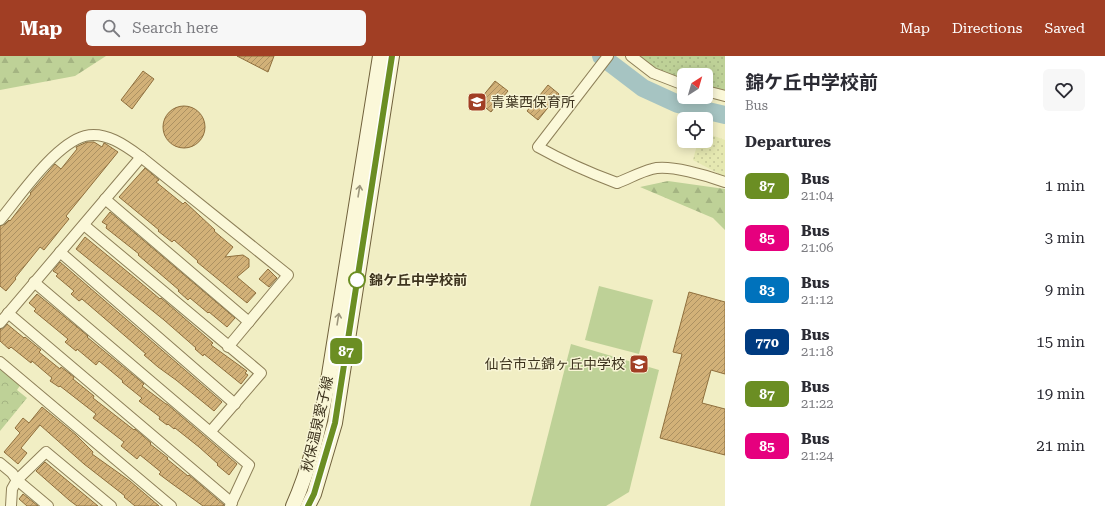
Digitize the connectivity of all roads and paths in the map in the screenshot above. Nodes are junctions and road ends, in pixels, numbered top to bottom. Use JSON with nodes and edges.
{"nodes":[{"id":1,"x":380,"y":56,"type":"edge"},
{"id":2,"x":392,"y":56,"type":"edge"},
{"id":3,"x":608,"y":56,"type":"edge"},
{"id":4,"x":631,"y":56,"type":"edge"},
{"id":5,"x":677,"y":82,"type":"edge"},
{"id":6,"x":713,"y":93,"type":"edge"},
{"id":7,"x":725,"y":96,"type":"edge"},
{"id":8,"x":141,"y":157,"type":"junction"},
{"id":9,"x":725,"y":182,"type":"edge"},
{"id":10,"x":105,"y":199,"type":"junction"},
{"id":11,"x":0,"y":220,"type":"edge"},
{"id":12,"x":84,"y":225,"type":"junction"},
{"id":13,"x":60,"y":252,"type":"junction"},
{"id":14,"x":34,"y":282,"type":"junction"},
{"id":15,"x":8,"y":313,"type":"junction"},
{"id":16,"x":249,"y":322,"type":"junction"},
{"id":17,"x":0,"y":323,"type":"edge"},
{"id":18,"x":228,"y":347,"type":"junction"},
{"id":19,"x":0,"y":362,"type":"edge"},
{"id":20,"x":235,"y":404,"type":"junction"},
{"id":21,"x":212,"y":431,"type":"junction"},
{"id":22,"x":0,"y":463,"type":"edge"},
{"id":23,"x":17,"y":480,"type":"junction"},
{"id":24,"x":231,"y":505,"type":"edge"},
{"id":25,"x":11,"y":506,"type":"edge"},
{"id":26,"x":48,"y":506,"type":"edge"},
{"id":27,"x":111,"y":506,"type":"edge"},
{"id":28,"x":171,"y":506,"type":"edge"},
{"id":29,"x":293,"y":506,"type":"edge"},
{"id":30,"x":308,"y":506,"type":"edge"}],
"edges":[{"from":29,"to":1,"type":"main road","name":"秋保温泉愛子線","one_way":true},
{"from":2,"to":30,"type":"main road","name":"秋保温泉愛子線"},
{"from":3,"to":9,"type":"street"},
{"from":4,"to":5,"type":"street"},
{"from":6,"to":7,"type":"street"},
{"from":8,"to":10,"type":"street"},
{"from":8,"to":11,"type":"street"},
{"from":8,"to":16,"type":"street"},
{"from":10,"to":12,"type":"street"},
{"from":10,"to":16,"type":"street"},
{"from":12,"to":13,"type":"street"},
{"from":12,"to":18,"type":"street"},
{"from":13,"to":14,"type":"street"},
{"from":13,"to":20,"type":"street"},
{"from":14,"to":15,"type":"street"},
{"from":14,"to":21,"type":"street"},
{"from":15,"to":17,"type":"street"},
{"from":15,"to":24,"type":"street"},
{"from":16,"to":18,"type":"street"},
{"from":18,"to":20,"type":"street"},
{"from":19,"to":28,"type":"street"},
{"from":20,"to":21,"type":"street"},
{"from":21,"to":24,"type":"street"},
{"from":22,"to":23,"type":"street"},
{"from":23,"to":25,"type":"street"},
{"from":23,"to":26,"type":"street"},
{"from":23,"to":27,"type":"street"}]}
